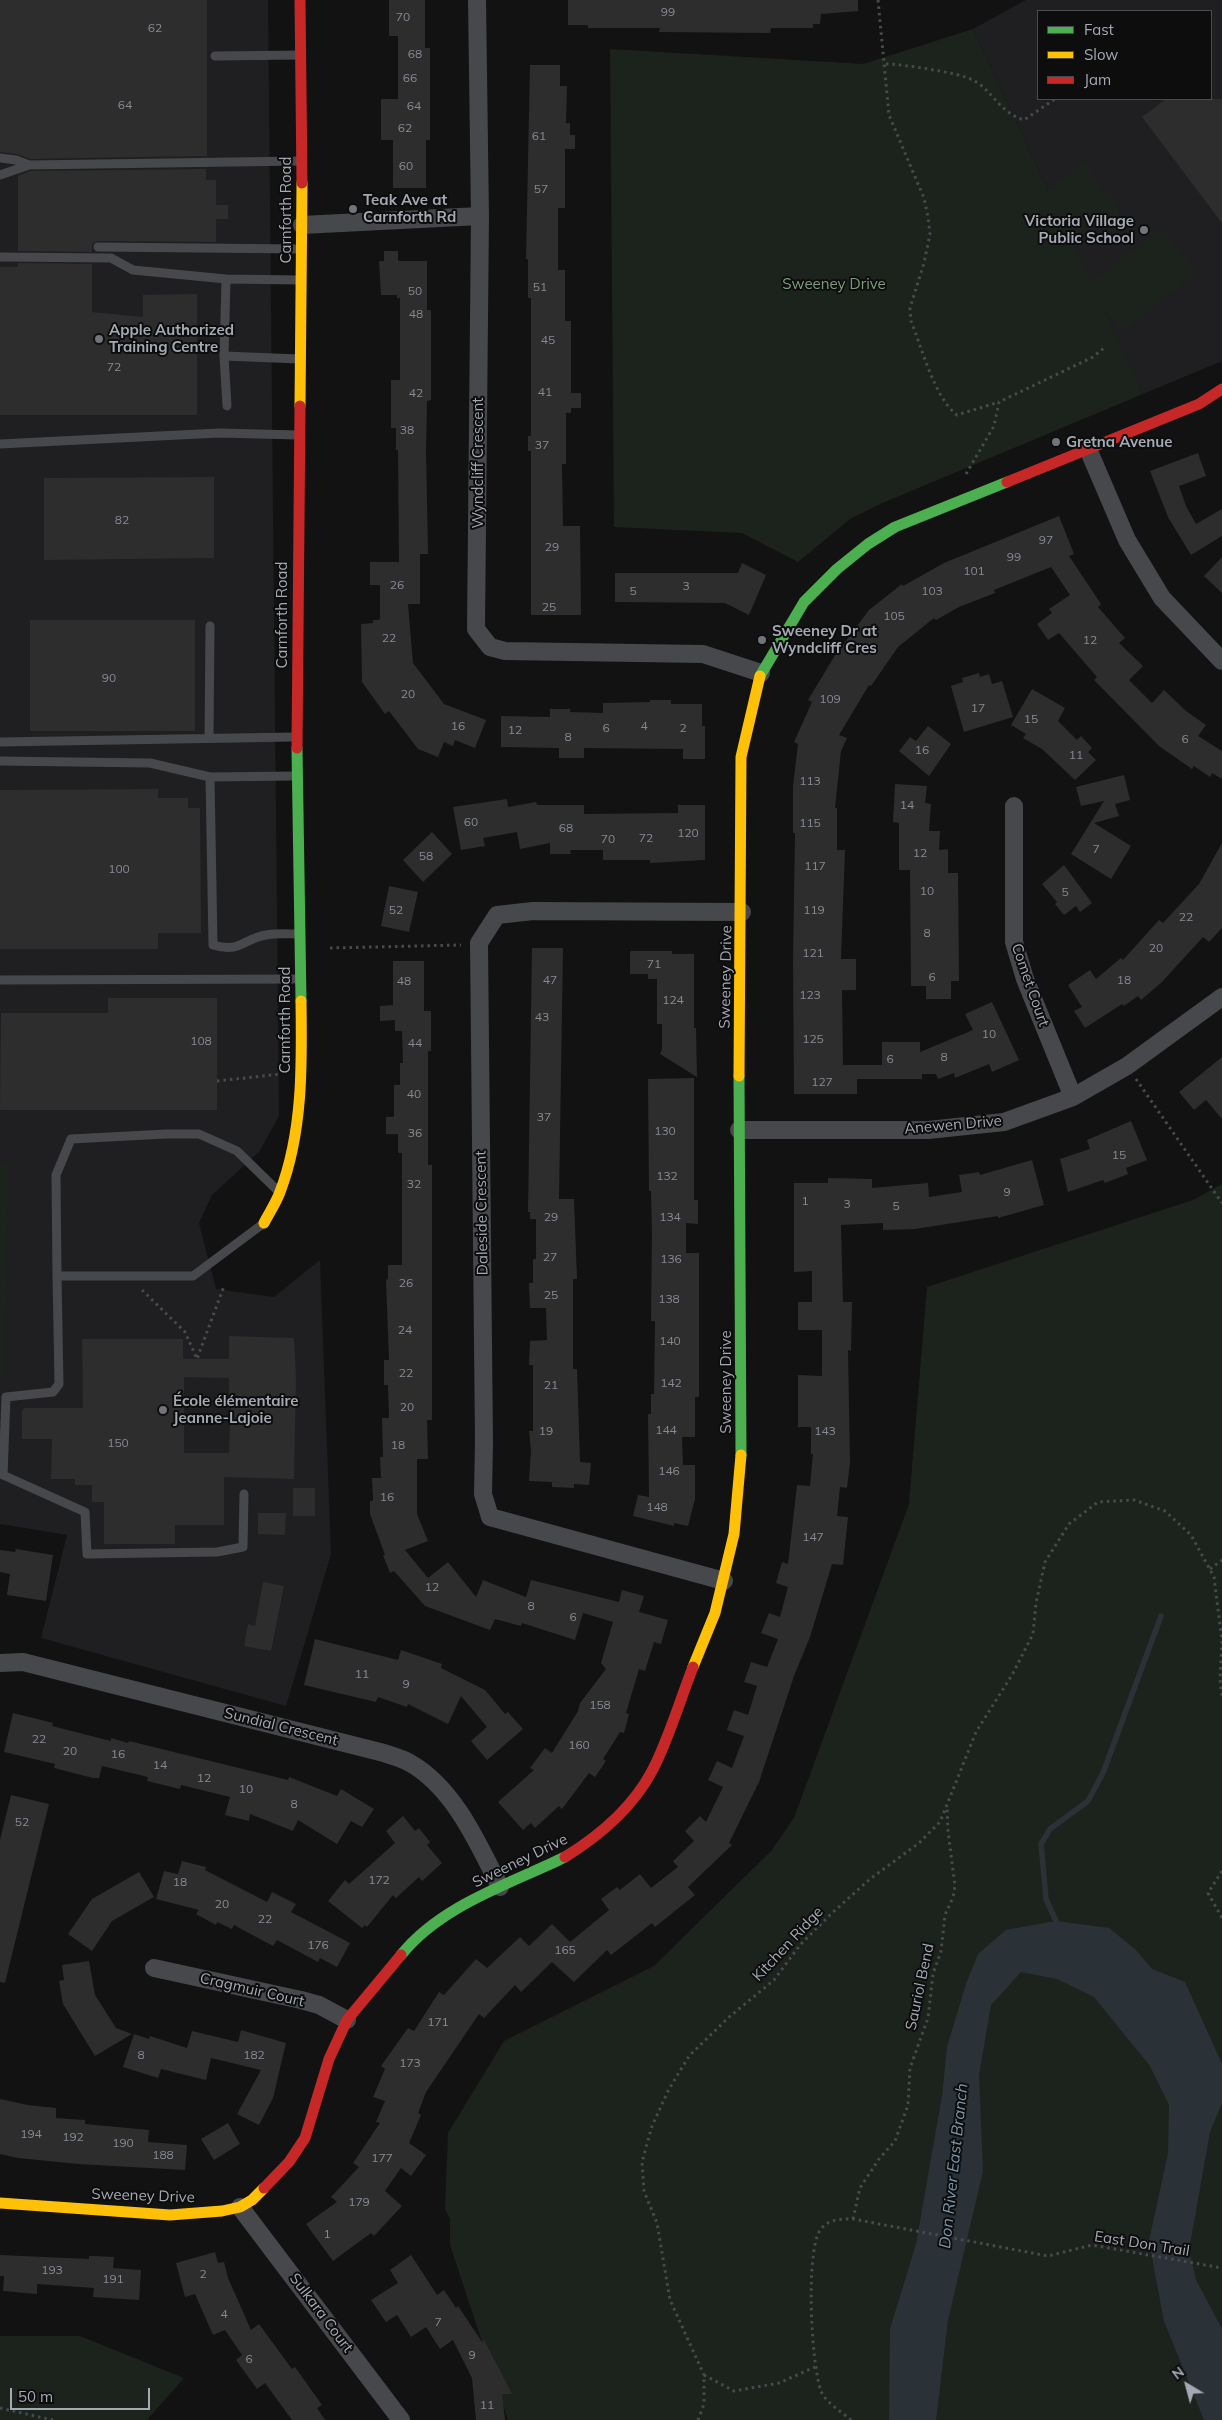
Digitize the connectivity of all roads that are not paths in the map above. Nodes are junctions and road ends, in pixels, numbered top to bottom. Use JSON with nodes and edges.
{"nodes":[{"id":1,"x":300,"y":0,"type":"edge"},
{"id":2,"x":477,"y":0,"type":"edge"},
{"id":3,"x":300,"y":55,"type":"junction"},
{"id":4,"x":215,"y":56,"type":"dead end"},
{"id":5,"x":0,"y":158,"type":"edge"},
{"id":6,"x":301,"y":162,"type":"junction"},
{"id":7,"x":29,"y":165,"type":"junction"},
{"id":8,"x":0,"y":175,"type":"edge"},
{"id":9,"x":480,"y":216,"type":"junction"},
{"id":10,"x":302,"y":225,"type":"junction"},
{"id":11,"x":98,"y":247,"type":"dead end"},
{"id":12,"x":301,"y":249,"type":"junction"},
{"id":13,"x":0,"y":257,"type":"edge"},
{"id":14,"x":226,"y":279,"type":"junction"},
{"id":15,"x":301,"y":280,"type":"junction"},
{"id":16,"x":224,"y":356,"type":"junction"},
{"id":17,"x":300,"y":359,"type":"junction"},
{"id":18,"x":1222,"y":390,"type":"edge"},
{"id":19,"x":227,"y":406,"type":"dead end"},
{"id":20,"x":298,"y":435,"type":"junction"},
{"id":21,"x":0,"y":444,"type":"edge"},
{"id":22,"x":1088,"y":449,"type":"junction"},
{"id":23,"x":210,"y":626,"type":"dead end"},
{"id":24,"x":1222,"y":661,"type":"edge"},
{"id":25,"x":761,"y":673,"type":"junction"},
{"id":26,"x":297,"y":737,"type":"junction"},
{"id":27,"x":209,"y":738,"type":"junction"},
{"id":28,"x":0,"y":742,"type":"edge"},
{"id":29,"x":0,"y":761,"type":"edge"},
{"id":30,"x":297,"y":776,"type":"junction"},
{"id":31,"x":210,"y":777,"type":"junction"},
{"id":32,"x":1014,"y":806,"type":"dead end"},
{"id":33,"x":742,"y":912,"type":"junction"},
{"id":34,"x":300,"y":934,"type":"junction"},
{"id":35,"x":300,"y":979,"type":"junction"},
{"id":36,"x":0,"y":980,"type":"edge"},
{"id":37,"x":1222,"y":997,"type":"edge"},
{"id":38,"x":1073,"y":1097,"type":"junction"},
{"id":39,"x":739,"y":1130,"type":"junction"},
{"id":40,"x":280,"y":1193,"type":"junction"},
{"id":41,"x":264,"y":1223,"type":"joint"},
{"id":42,"x":56,"y":1276,"type":"junction"},
{"id":43,"x":244,"y":1494,"type":"dead end"},
{"id":44,"x":724,"y":1581,"type":"junction"},
{"id":45,"x":0,"y":1663,"type":"edge"},
{"id":46,"x":500,"y":1887,"type":"junction"},
{"id":47,"x":154,"y":1968,"type":"dead end"},
{"id":48,"x":348,"y":2020,"type":"junction"},
{"id":49,"x":0,"y":2203,"type":"edge"},
{"id":50,"x":240,"y":2207,"type":"junction"},
{"id":51,"x":401,"y":2420,"type":"edge"}],
"edges":[{"from":1,"to":3,"type":"street","name":"Carnforth Road"},
{"from":2,"to":9,"type":"street","name":"Wyndcliff Crescent"},
{"from":3,"to":4,"type":"lane"},
{"from":3,"to":6,"type":"street","name":"Carnforth Road"},
{"from":5,"to":7,"type":"lane"},
{"from":6,"to":7,"type":"lane"},
{"from":6,"to":10,"type":"street","name":"Carnforth Road"},
{"from":7,"to":8,"type":"lane"},
{"from":9,"to":10,"type":"street"},
{"from":9,"to":25,"type":"street","name":"Wyndcliff Crescent"},
{"from":10,"to":12,"type":"street","name":"Carnforth Road"},
{"from":11,"to":12,"type":"lane"},
{"from":12,"to":15,"type":"street","name":"Carnforth Road"},
{"from":13,"to":14,"type":"lane"},
{"from":14,"to":15,"type":"lane"},
{"from":14,"to":16,"type":"lane"},
{"from":15,"to":17,"type":"street","name":"Carnforth Road"},
{"from":16,"to":17,"type":"lane"},
{"from":16,"to":19,"type":"lane"},
{"from":17,"to":20,"type":"street","name":"Carnforth Road"},
{"from":18,"to":22,"type":"street","name":"Sweeney Drive"},
{"from":20,"to":21,"type":"lane"},
{"from":20,"to":26,"type":"street","name":"Carnforth Road"},
{"from":22,"to":24,"type":"street"},
{"from":22,"to":25,"type":"street","name":"Sweeney Drive"},
{"from":23,"to":27,"type":"lane"},
{"from":25,"to":33,"type":"street","name":"Sweeney Drive"},
{"from":26,"to":27,"type":"lane"},
{"from":26,"to":30,"type":"street","name":"Carnforth Road"},
{"from":27,"to":28,"type":"lane"},
{"from":29,"to":31,"type":"lane"},
{"from":30,"to":31,"type":"lane"},
{"from":30,"to":34,"type":"street","name":"Carnforth Road"},
{"from":31,"to":34,"type":"lane"},
{"from":32,"to":38,"type":"street","name":"Comet Court"},
{"from":33,"to":39,"type":"street","name":"Sweeney Drive"},
{"from":33,"to":44,"type":"street","name":"Daleside Crescent"},
{"from":34,"to":35,"type":"street","name":"Carnforth Road"},
{"from":35,"to":36,"type":"lane"},
{"from":35,"to":40,"type":"street","name":"Carnforth Road"},
{"from":37,"to":38,"type":"street","name":"Anewen Drive"},
{"from":38,"to":39,"type":"street","name":"Anewen Drive"},
{"from":39,"to":44,"type":"street","name":"Sweeney Drive"},
{"from":40,"to":41,"type":"street","name":"Carnforth Road"},
{"from":40,"to":42,"type":"lane"},
{"from":41,"to":42,"type":"lane"},
{"from":42,"to":43,"type":"lane"},
{"from":44,"to":46,"type":"street","name":"Sweeney Drive"},
{"from":45,"to":46,"type":"street","name":"Sundial Crescent"},
{"from":46,"to":48,"type":"street","name":"Sweeney Drive"},
{"from":47,"to":48,"type":"street","name":"Cragmuir Court"},
{"from":48,"to":50,"type":"street","name":"Sweeney Drive"},
{"from":49,"to":50,"type":"street","name":"Sweeney Drive"},
{"from":50,"to":51,"type":"street","name":"Sulkara Court"}]}
